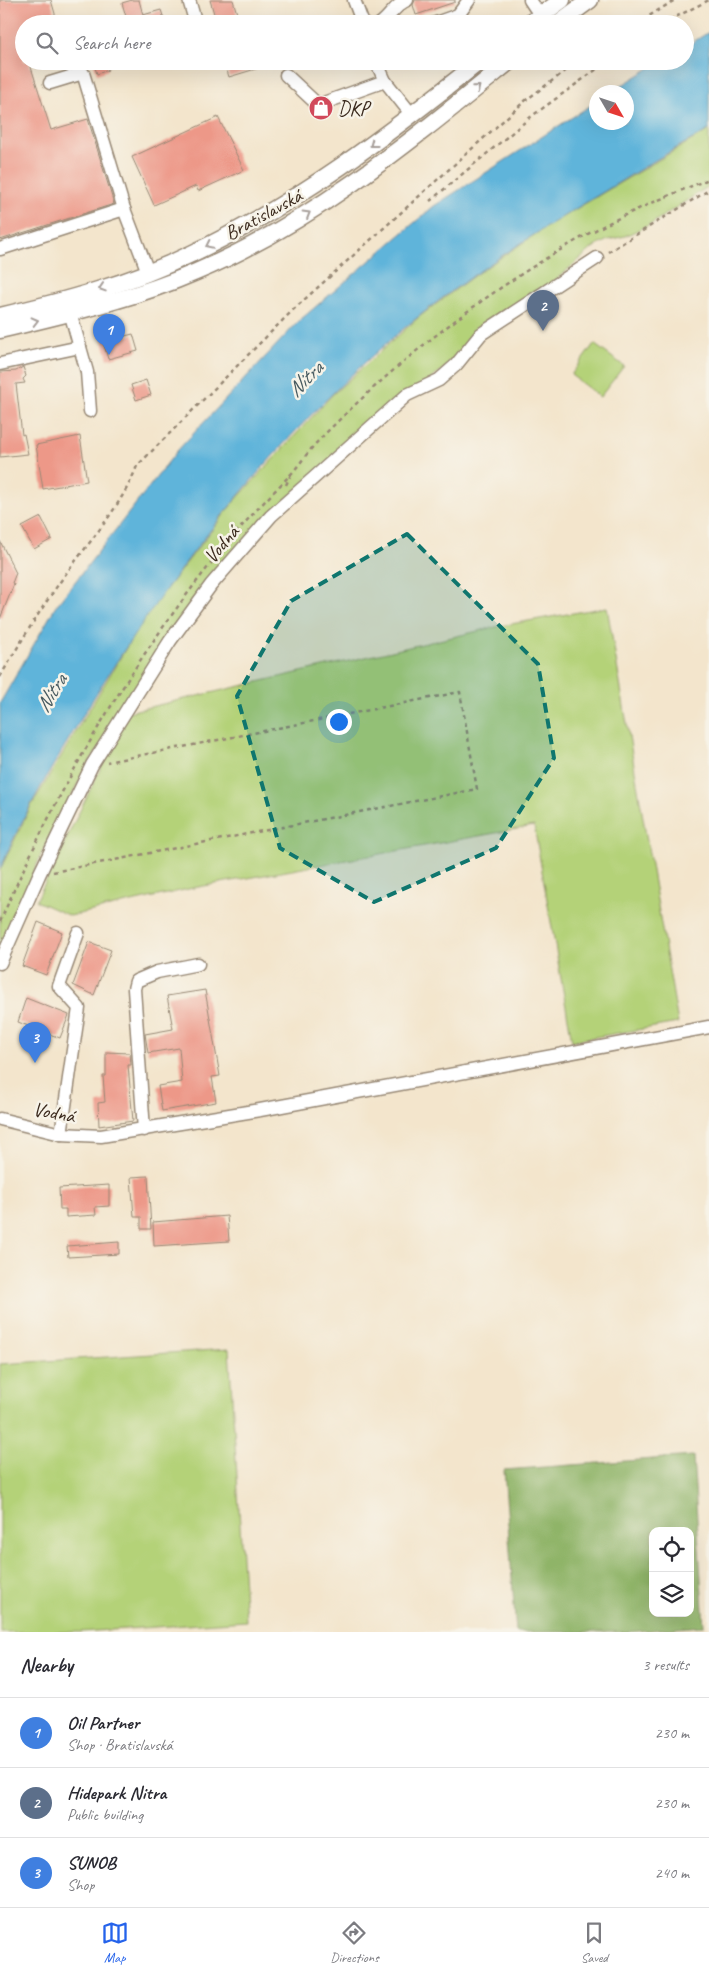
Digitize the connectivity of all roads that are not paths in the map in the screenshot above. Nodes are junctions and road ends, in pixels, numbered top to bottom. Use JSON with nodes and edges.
{"nodes":[{"id":1,"x":189,"y":0,"type":"edge"},
{"id":2,"x":354,"y":0,"type":"edge"},
{"id":3,"x":407,"y":0,"type":"edge"},
{"id":4,"x":469,"y":0,"type":"edge"},
{"id":5,"x":530,"y":0,"type":"edge"},
{"id":6,"x":562,"y":0,"type":"edge"},
{"id":7,"x":590,"y":0,"type":"edge"},
{"id":8,"x":193,"y":15,"type":"edge"},
{"id":9,"x":360,"y":15,"type":"edge"},
{"id":10,"x":389,"y":15,"type":"edge"},
{"id":11,"x":458,"y":15,"type":"edge"},
{"id":12,"x":536,"y":15,"type":"edge"},
{"id":13,"x":546,"y":15,"type":"edge"},
{"id":14,"x":569,"y":15,"type":"edge"},
{"id":15,"x":380,"y":70,"type":"edge"},
{"id":16,"x":469,"y":70,"type":"edge"},
{"id":17,"x":499,"y":70,"type":"edge"},
{"id":18,"x":286,"y":75,"type":"dead end"},
{"id":19,"x":385,"y":80,"type":"junction"},
{"id":20,"x":50,"y":83,"type":"dead end"},
{"id":21,"x":412,"y":115,"type":"junction"},
{"id":22,"x":443,"y":115,"type":"junction"},
{"id":23,"x":406,"y":145,"type":"junction"},
{"id":24,"x":124,"y":209,"type":"junction"},
{"id":25,"x":268,"y":214,"type":"junction"},
{"id":26,"x":277,"y":232,"type":"junction"},
{"id":27,"x":0,"y":249,"type":"edge"},
{"id":28,"x":597,"y":258,"type":"road end"},
{"id":29,"x":148,"y":272,"type":"junction"},
{"id":30,"x":70,"y":312,"type":"junction"},
{"id":31,"x":0,"y":316,"type":"edge"},
{"id":32,"x":0,"y":330,"type":"edge"},
{"id":33,"x":80,"y":347,"type":"junction"},
{"id":34,"x":0,"y":364,"type":"edge"},
{"id":35,"x":90,"y":411,"type":"dead end"},
{"id":36,"x":78,"y":933,"type":"dead end"},
{"id":37,"x":0,"y":963,"type":"edge"},
{"id":38,"x":198,"y":964,"type":"dead end"},
{"id":39,"x":709,"y":1027,"type":"edge"},
{"id":40,"x":0,"y":1119,"type":"edge"},
{"id":41,"x":144,"y":1130,"type":"junction"},
{"id":42,"x":61,"y":1134,"type":"junction"}],
"edges":[{"from":1,"to":8,"type":"street"},
{"from":2,"to":9,"type":"street"},
{"from":3,"to":10,"type":"street"},
{"from":4,"to":11,"type":"street"},
{"from":5,"to":12,"type":"street"},
{"from":6,"to":13,"type":"main road"},
{"from":7,"to":14,"type":"main road"},
{"from":15,"to":19,"type":"street"},
{"from":16,"to":21,"type":"main road","name":"Bratislavská"},
{"from":22,"to":17,"type":"main road","name":"Bratislavská","one_way":true},
{"from":18,"to":19,"type":"street"},
{"from":19,"to":21,"type":"street"},
{"from":20,"to":24,"type":"street"},
{"from":21,"to":22,"type":"main road"},
{"from":21,"to":23,"type":"main road"},
{"from":21,"to":25,"type":"main road","name":"Bratislavská","one_way":true},
{"from":22,"to":23,"type":"main road","name":"Bratislavská"},
{"from":26,"to":23,"type":"main road","name":"Bratislavská","one_way":true},
{"from":24,"to":27,"type":"street"},
{"from":24,"to":29,"type":"street"},
{"from":25,"to":26,"type":"main road"},
{"from":25,"to":29,"type":"main road","name":"Bratislavská","one_way":true},
{"from":26,"to":30,"type":"main road","name":"Bratislavská"},
{"from":28,"to":37,"type":"street","name":"Vodná"},
{"from":29,"to":31,"type":"main road","name":"Bratislavská","one_way":true},
{"from":32,"to":30,"type":"main road","name":"Bratislavská","one_way":true},
{"from":30,"to":33,"type":"street"},
{"from":33,"to":34,"type":"street"},
{"from":33,"to":35,"type":"street"},
{"from":36,"to":42,"type":"street"},
{"from":38,"to":41,"type":"street"},
{"from":39,"to":41,"type":"street","name":"Vodná"},
{"from":40,"to":42,"type":"street","name":"Vodná"},
{"from":41,"to":42,"type":"street","name":"Vodná"}]}
